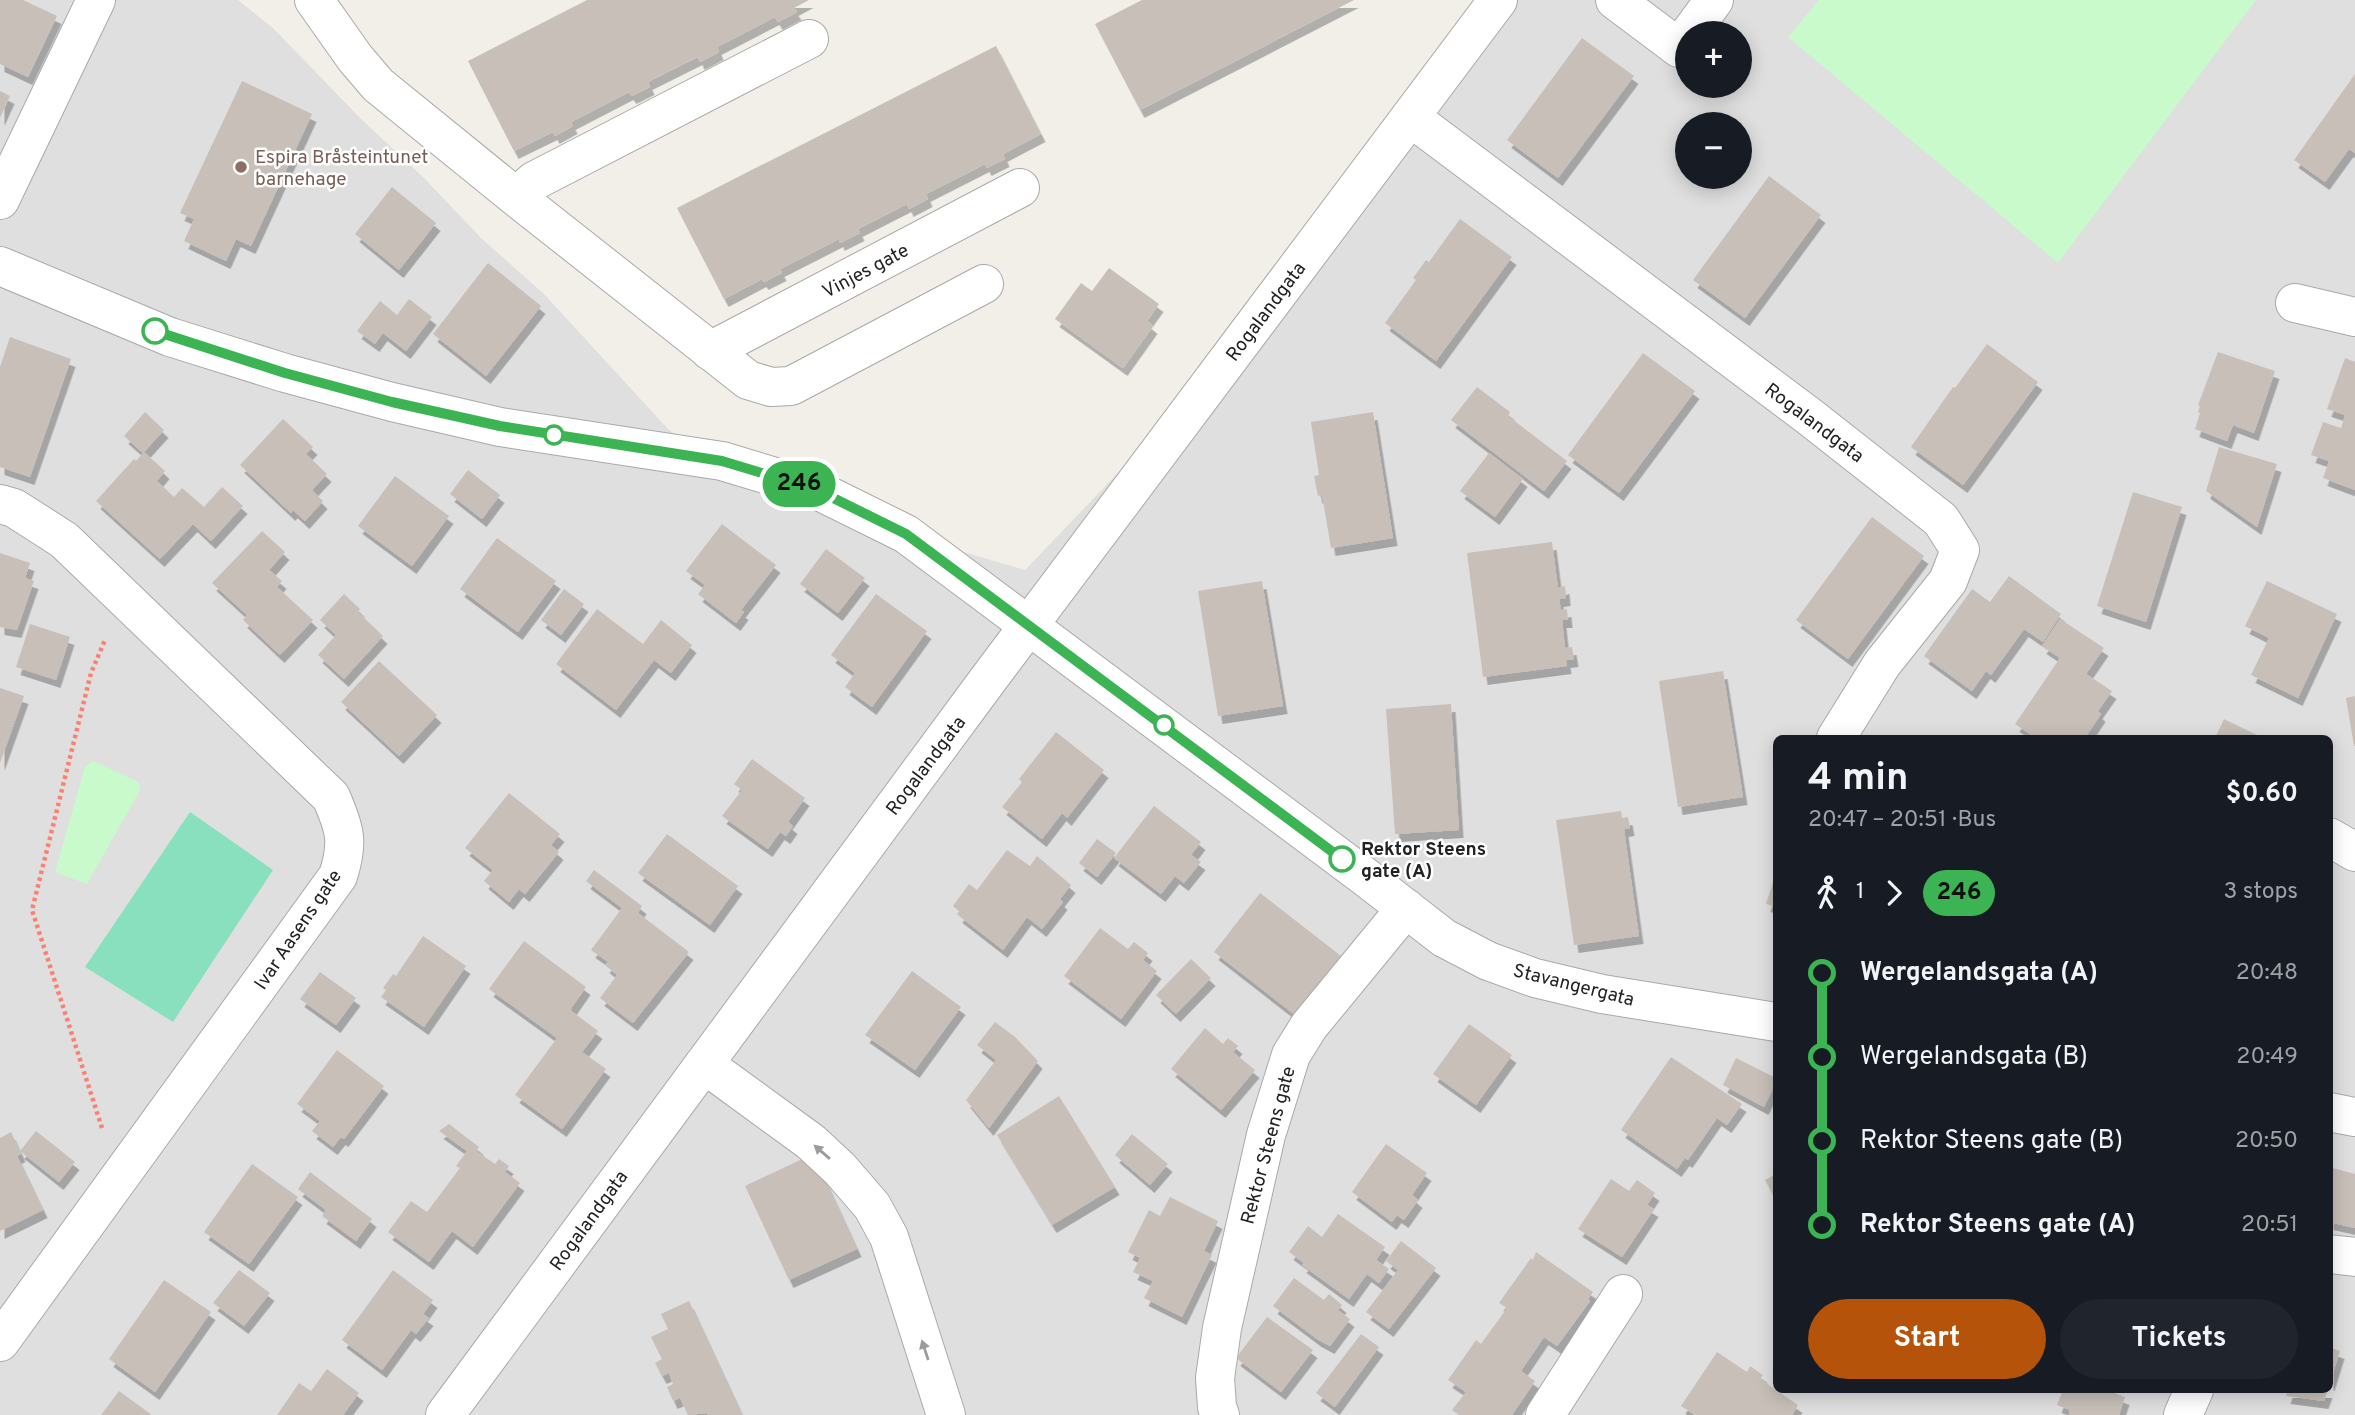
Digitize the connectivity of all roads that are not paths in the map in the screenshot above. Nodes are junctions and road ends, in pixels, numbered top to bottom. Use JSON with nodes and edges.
{"nodes":[{"id":1,"x":96,"y":0,"type":"edge"},
{"id":2,"x":314,"y":0,"type":"edge"},
{"id":3,"x":1498,"y":0,"type":"edge"},
{"id":4,"x":1615,"y":0,"type":"edge"},
{"id":5,"x":1714,"y":0,"type":"edge"},
{"id":6,"x":1699,"y":21,"type":"edge"},
{"id":7,"x":809,"y":39,"type":"dead end"},
{"id":8,"x":1675,"y":45,"type":"edge"},
{"id":9,"x":1410,"y":117,"type":"junction"},
{"id":10,"x":1020,"y":188,"type":"dead end"},
{"id":11,"x":516,"y":197,"type":"junction"},
{"id":12,"x":0,"y":200,"type":"edge"},
{"id":13,"x":0,"y":266,"type":"edge"},
{"id":14,"x":984,"y":284,"type":"dead end"},
{"id":15,"x":2294,"y":303,"type":"dead end"},
{"id":16,"x":2355,"y":317,"type":"edge"},
{"id":17,"x":710,"y":351,"type":"junction"},
{"id":18,"x":0,"y":504,"type":"edge"},
{"id":19,"x":1029,"y":625,"type":"junction"},
{"id":20,"x":1838,"y":735,"type":"edge"},
{"id":21,"x":2333,"y":839,"type":"edge"},
{"id":22,"x":2355,"y":852,"type":"edge"},
{"id":23,"x":1406,"y":908,"type":"junction"},
{"id":24,"x":1773,"y":1022,"type":"edge"},
{"id":25,"x":704,"y":1064,"type":"junction"},
{"id":26,"x":2333,"y":1113,"type":"edge"},
{"id":27,"x":2355,"y":1117,"type":"edge"},
{"id":28,"x":2333,"y":1254,"type":"edge"},
{"id":29,"x":2355,"y":1257,"type":"edge"},
{"id":30,"x":1623,"y":1294,"type":"dead end"},
{"id":31,"x":0,"y":1342,"type":"edge"},
{"id":32,"x":2193,"y":1393,"type":"edge"},
{"id":33,"x":445,"y":1415,"type":"edge"},
{"id":34,"x":946,"y":1415,"type":"edge"},
{"id":35,"x":1220,"y":1415,"type":"edge"},
{"id":36,"x":1545,"y":1415,"type":"edge"},
{"id":37,"x":2183,"y":1415,"type":"edge"}],
"edges":[{"from":1,"to":12,"type":"street"},
{"from":2,"to":11,"type":"street"},
{"from":3,"to":9,"type":"street","name":"Rogalandgata"},
{"from":4,"to":8,"type":"street"},
{"from":5,"to":6,"type":"street"},
{"from":7,"to":11,"type":"street"},
{"from":9,"to":19,"type":"street","name":"Rogalandgata"},
{"from":9,"to":20,"type":"street","name":"Rogalandgata"},
{"from":10,"to":17,"type":"street","name":"Vinjes gate"},
{"from":11,"to":17,"type":"street"},
{"from":13,"to":19,"type":"street","name":"Stavangergata"},
{"from":14,"to":17,"type":"street"},
{"from":15,"to":16,"type":"street"},
{"from":18,"to":31,"type":"street","name":"Ivar Aasens gate"},
{"from":19,"to":23,"type":"street","name":"Stavangergata"},
{"from":19,"to":25,"type":"street","name":"Rogalandgata"},
{"from":21,"to":22,"type":"street"},
{"from":23,"to":24,"type":"street","name":"Stavangergata"},
{"from":23,"to":35,"type":"street","name":"Rektor Steens gate"},
{"from":25,"to":33,"type":"street","name":"Rogalandgata"},
{"from":34,"to":25,"type":"street","one_way":true},
{"from":26,"to":27,"type":"street"},
{"from":28,"to":29,"type":"street"},
{"from":30,"to":36,"type":"street"},
{"from":32,"to":37,"type":"street"}]}
